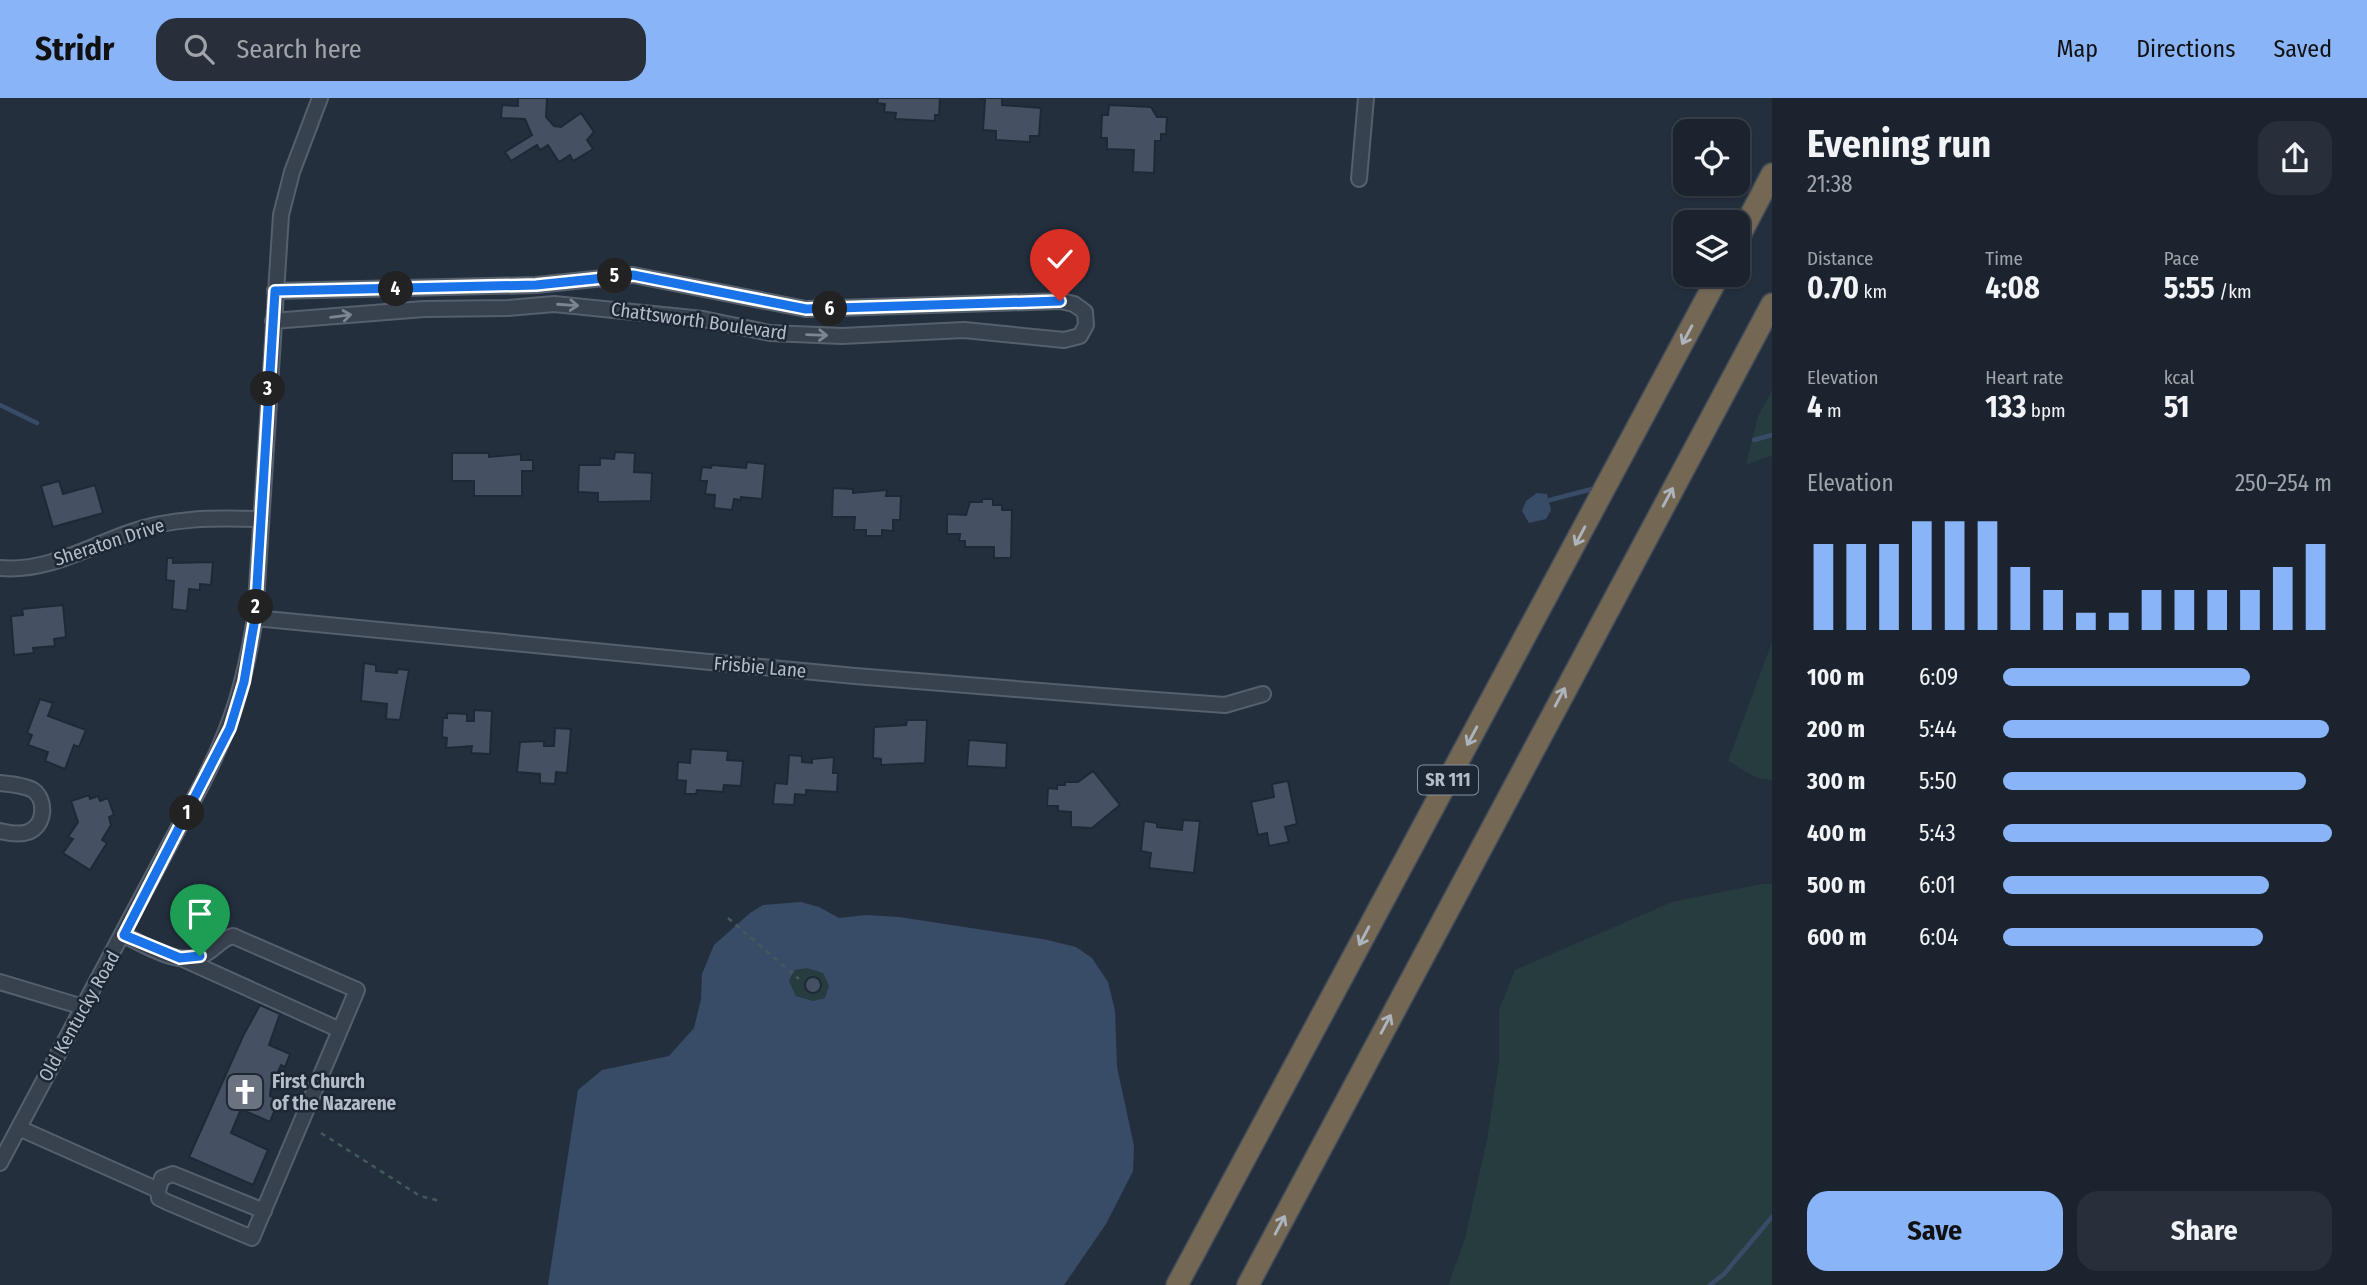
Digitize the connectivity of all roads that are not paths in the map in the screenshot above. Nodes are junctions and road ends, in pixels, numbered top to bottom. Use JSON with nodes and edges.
{"nodes":[{"id":1,"x":320,"y":98,"type":"edge"},
{"id":2,"x":1366,"y":98,"type":"edge"},
{"id":3,"x":1772,"y":174,"type":"edge"},
{"id":4,"x":1359,"y":179,"type":"dead end"},
{"id":5,"x":1750,"y":216,"type":"edge"},
{"id":6,"x":1713,"y":287,"type":"edge"},
{"id":7,"x":275,"y":291,"type":"junction"},
{"id":8,"x":1772,"y":304,"type":"edge"},
{"id":9,"x":273,"y":321,"type":"junction"},
{"id":10,"x":260,"y":519,"type":"junction"},
{"id":11,"x":0,"y":568,"type":"edge"},
{"id":12,"x":255,"y":618,"type":"junction"},
{"id":13,"x":1264,"y":694,"type":"dead end"},
{"id":14,"x":0,"y":783,"type":"edge"},
{"id":15,"x":0,"y":831,"type":"edge"},
{"id":16,"x":124,"y":935,"type":"junction"},
{"id":17,"x":180,"y":958,"type":"junction"},
{"id":18,"x":0,"y":982,"type":"edge"},
{"id":19,"x":83,"y":1007,"type":"junction"},
{"id":20,"x":340,"y":1030,"type":"junction"},
{"id":21,"x":19,"y":1128,"type":"junction"},
{"id":22,"x":0,"y":1163,"type":"edge"},
{"id":23,"x":158,"y":1190,"type":"junction"},
{"id":24,"x":264,"y":1211,"type":"junction"},
{"id":25,"x":1177,"y":1285,"type":"edge"},
{"id":26,"x":1248,"y":1285,"type":"edge"}],
"edges":[{"from":1,"to":7,"type":"street","name":"Old Kentucky Road"},
{"from":2,"to":4,"type":"street"},
{"from":3,"to":5,"type":"highway"},
{"from":6,"to":25,"type":"highway","number":"SR 111","one_way":true},
{"from":7,"to":9,"type":"street","name":"Old Kentucky Road"},
{"from":9,"to":7,"type":"street","name":"Chattsworth Boulevard","one_way":true},
{"from":26,"to":8,"type":"highway","number":"SR 111","one_way":true},
{"from":9,"to":10,"type":"street","name":"Old Kentucky Road"},
{"from":10,"to":11,"type":"street","name":"Sheraton Drive"},
{"from":10,"to":12,"type":"street","name":"Old Kentucky Road"},
{"from":12,"to":13,"type":"street","name":"Frisbie Lane"},
{"from":12,"to":16,"type":"street","name":"Old Kentucky Road"},
{"from":14,"to":15,"type":"street"},
{"from":16,"to":17,"type":"street"},
{"from":16,"to":19,"type":"street","name":"Old Kentucky Road"},
{"from":17,"to":20,"type":"street"},
{"from":17,"to":20,"type":"street"},
{"from":18,"to":19,"type":"street"},
{"from":19,"to":21,"type":"street","name":"Old Kentucky Road"},
{"from":20,"to":24,"type":"street"},
{"from":21,"to":22,"type":"street","name":"Old Kentucky Road"},
{"from":21,"to":23,"type":"street"},
{"from":23,"to":24,"type":"street"},
{"from":23,"to":24,"type":"street"}]}
